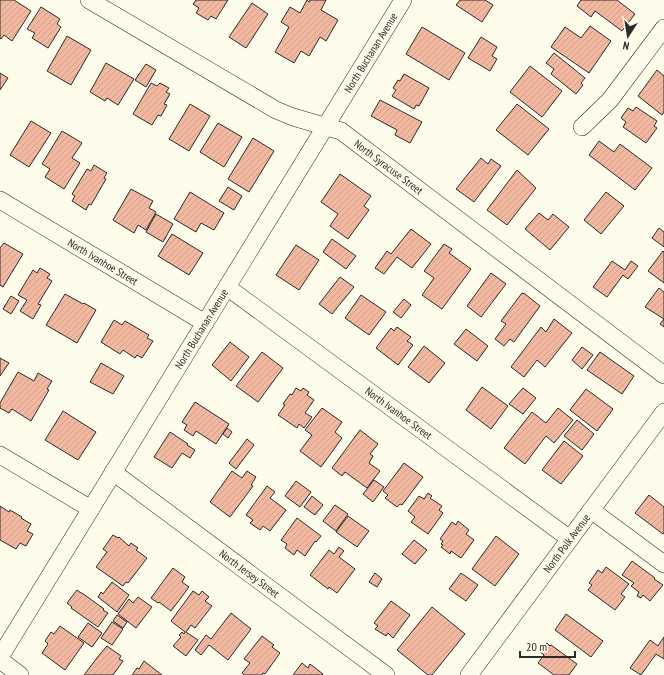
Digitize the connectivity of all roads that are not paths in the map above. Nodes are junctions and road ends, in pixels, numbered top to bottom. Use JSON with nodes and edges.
{"nodes":[{"id":1,"x":89,"y":0,"type":"edge"},
{"id":2,"x":403,"y":0,"type":"edge"},
{"id":3,"x":664,"y":28,"type":"edge"},
{"id":4,"x":325,"y":126,"type":"junction"},
{"id":5,"x":582,"y":127,"type":"dead end"},
{"id":6,"x":0,"y":200,"type":"edge"},
{"id":7,"x":227,"y":287,"type":"junction"},
{"id":8,"x":205,"y":323,"type":"junction"},
{"id":9,"x":664,"y":375,"type":"edge"},
{"id":10,"x":664,"y":412,"type":"edge"},
{"id":11,"x":0,"y":455,"type":"edge"},
{"id":12,"x":113,"y":472,"type":"junction"},
{"id":13,"x":91,"y":509,"type":"junction"},
{"id":14,"x":591,"y":510,"type":"junction"},
{"id":15,"x":570,"y":539,"type":"junction"},
{"id":16,"x":664,"y":564,"type":"edge"},
{"id":17,"x":0,"y":657,"type":"edge"},
{"id":18,"x":0,"y":660,"type":"edge"},
{"id":19,"x":20,"y":675,"type":"edge"},
{"id":20,"x":386,"y":675,"type":"edge"},
{"id":21,"x":469,"y":675,"type":"edge"}],
"edges":[{"from":1,"to":4,"type":"street","name":"North Syracuse Street"},
{"from":2,"to":4,"type":"street","name":"North Buchanan Avenue"},
{"from":3,"to":5,"type":"street"},
{"from":4,"to":7,"type":"street","name":"North Buchanan Avenue"},
{"from":4,"to":9,"type":"street","name":"North Syracuse Street"},
{"from":6,"to":8,"type":"street","name":"North Ivanhoe Street"},
{"from":7,"to":8,"type":"street","name":"North Buchanan Avenue"},
{"from":7,"to":15,"type":"street","name":"North Ivanhoe Street"},
{"from":8,"to":12,"type":"street","name":"North Buchanan Avenue"},
{"from":10,"to":14,"type":"street","name":"North Polk Avenue"},
{"from":11,"to":13,"type":"street"},
{"from":12,"to":13,"type":"street","name":"North Buchanan Avenue"},
{"from":12,"to":20,"type":"street","name":"North Jersey Street"},
{"from":13,"to":17,"type":"street","name":"North Buchanan Avenue"},
{"from":14,"to":15,"type":"street","name":"North Polk Avenue"},
{"from":14,"to":16,"type":"street"},
{"from":15,"to":21,"type":"street","name":"North Polk Avenue"},
{"from":18,"to":19,"type":"street"}]}
